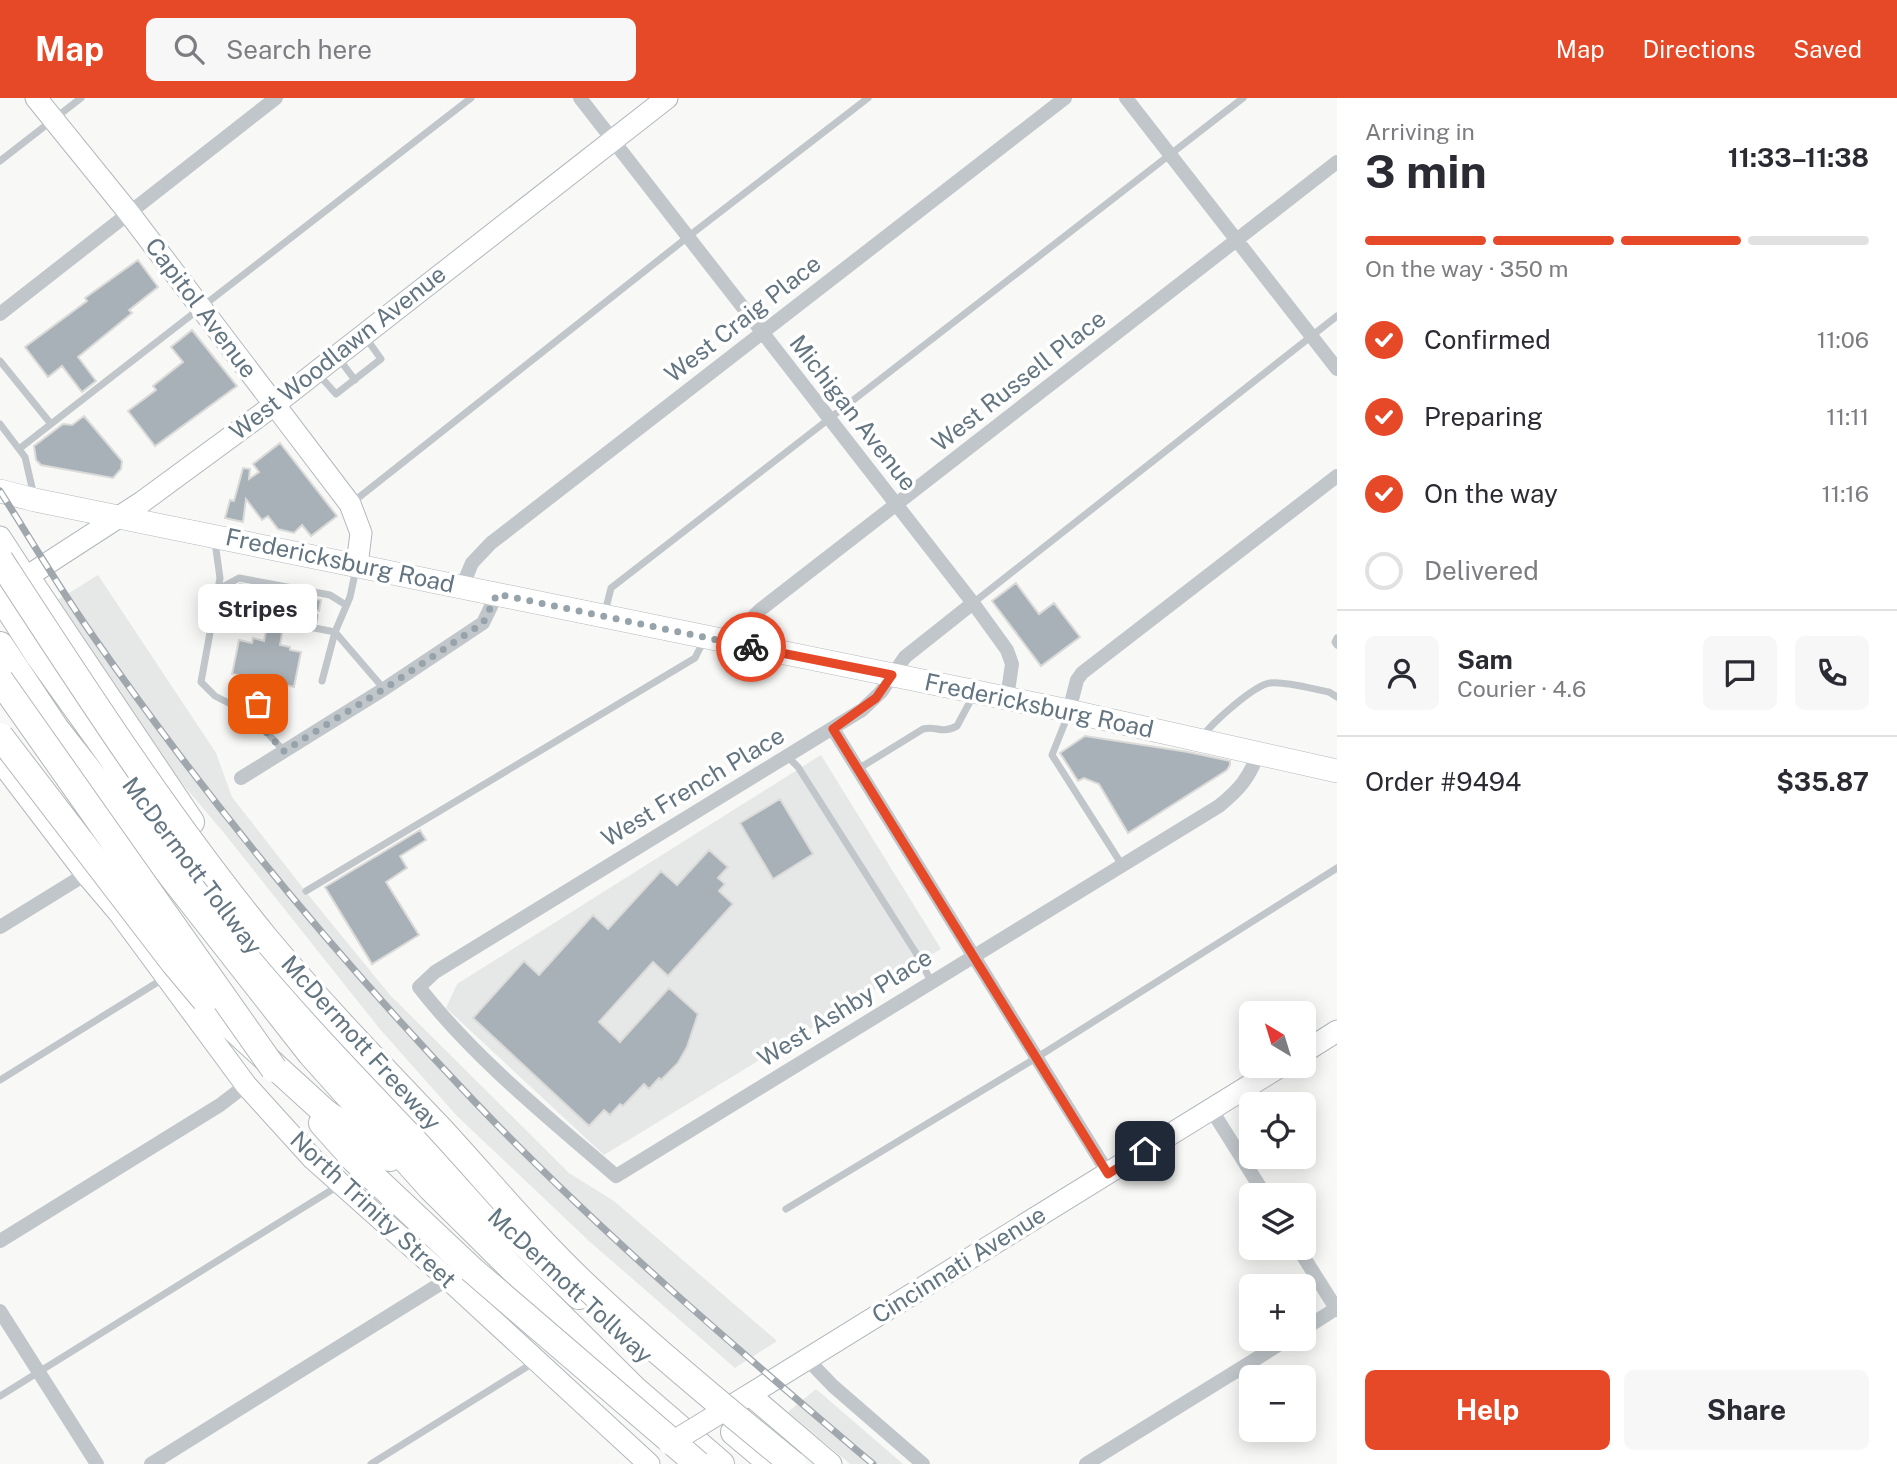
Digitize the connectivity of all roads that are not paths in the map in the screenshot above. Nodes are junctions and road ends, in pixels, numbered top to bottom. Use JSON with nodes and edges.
{"nodes":[{"id":1,"x":36,"y":98,"type":"edge"},
{"id":2,"x":81,"y":98,"type":"edge"},
{"id":3,"x":276,"y":98,"type":"edge"},
{"id":4,"x":471,"y":98,"type":"edge"},
{"id":5,"x":580,"y":98,"type":"edge"},
{"id":6,"x":667,"y":98,"type":"edge"},
{"id":7,"x":868,"y":98,"type":"edge"},
{"id":8,"x":1065,"y":98,"type":"edge"},
{"id":9,"x":1126,"y":98,"type":"edge"},
{"id":10,"x":1243,"y":98,"type":"edge"},
{"id":11,"x":54,"y":120,"type":"junction"},
{"id":12,"x":612,"y":141,"type":"junction"},
{"id":13,"x":1171,"y":155,"type":"junction"},
{"id":14,"x":0,"y":161,"type":"edge"},
{"id":15,"x":1337,"y":162,"type":"edge"},
{"id":16,"x":129,"y":213,"type":"junction"},
{"id":17,"x":689,"y":236,"type":"junction"},
{"id":18,"x":1236,"y":240,"type":"junction"},
{"id":19,"x":201,"y":307,"type":"junction"},
{"id":20,"x":0,"y":314,"type":"edge"},
{"id":21,"x":1337,"y":316,"type":"edge"},
{"id":22,"x":762,"y":332,"type":"junction"},
{"id":23,"x":364,"y":334,"type":"junction"},
{"id":24,"x":1311,"y":336,"type":"junction"},
{"id":25,"x":336,"y":356,"type":"junction"},
{"id":26,"x":0,"y":361,"type":"edge"},
{"id":27,"x":1337,"y":369,"type":"edge"},
{"id":28,"x":316,"y":371,"type":"junction"},
{"id":29,"x":355,"y":380,"type":"junction"},
{"id":30,"x":274,"y":405,"type":"junction"},
{"id":31,"x":829,"y":421,"type":"junction"},
{"id":32,"x":0,"y":424,"type":"edge"},
{"id":33,"x":51,"y":424,"type":"junction"},
{"id":34,"x":19,"y":449,"type":"junction"},
{"id":35,"x":1337,"y":476,"type":"edge"},
{"id":36,"x":0,"y":491,"type":"edge"},
{"id":37,"x":35,"y":500,"type":"junction"},
{"id":38,"x":350,"y":504,"type":"junction"},
{"id":39,"x":896,"y":506,"type":"junction"},
{"id":40,"x":120,"y":516,"type":"junction"},
{"id":41,"x":214,"y":536,"type":"junction"},
{"id":42,"x":0,"y":537,"type":"edge"},
{"id":43,"x":0,"y":560,"type":"edge"},
{"id":44,"x":357,"y":565,"type":"junction"},
{"id":45,"x":10,"y":587,"type":"edge"},
{"id":46,"x":462,"y":587,"type":"junction"},
{"id":47,"x":217,"y":590,"type":"junction"},
{"id":48,"x":497,"y":594,"type":"junction"},
{"id":49,"x":242,"y":601,"type":"dead end"},
{"id":50,"x":973,"y":603,"type":"junction"},
{"id":51,"x":256,"y":604,"type":"dead end"},
{"id":52,"x":346,"y":605,"type":"junction"},
{"id":53,"x":215,"y":608,"type":"junction"},
{"id":54,"x":239,"y":613,"type":"junction"},
{"id":55,"x":300,"y":613,"type":"dead end"},
{"id":56,"x":253,"y":616,"type":"junction"},
{"id":57,"x":315,"y":616,"type":"dead end"},
{"id":58,"x":604,"y":616,"type":"junction"},
{"id":59,"x":268,"y":619,"type":"dead end"},
{"id":60,"x":284,"y":622,"type":"dead end"},
{"id":61,"x":298,"y":625,"type":"junction"},
{"id":62,"x":313,"y":628,"type":"junction"},
{"id":63,"x":335,"y":632,"type":"junction"},
{"id":64,"x":706,"y":637,"type":"junction"},
{"id":65,"x":1337,"y":638,"type":"edge"},
{"id":66,"x":0,"y":645,"type":"edge"},
{"id":67,"x":745,"y":646,"type":"junction"},
{"id":68,"x":1337,"y":646,"type":"edge"},
{"id":69,"x":892,"y":675,"type":"junction"},
{"id":70,"x":0,"y":680,"type":"edge"},
{"id":71,"x":322,"y":681,"type":"dead end"},
{"id":72,"x":384,"y":689,"type":"junction"},
{"id":73,"x":975,"y":693,"type":"junction"},
{"id":74,"x":1337,"y":696,"type":"edge"},
{"id":75,"x":1007,"y":698,"type":"junction"},
{"id":76,"x":281,"y":710,"type":"dead end"},
{"id":77,"x":1069,"y":711,"type":"junction"},
{"id":78,"x":250,"y":715,"type":"junction"},
{"id":79,"x":833,"y":729,"type":"junction"},
{"id":80,"x":0,"y":736,"type":"edge"},
{"id":81,"x":1199,"y":740,"type":"junction"},
{"id":82,"x":284,"y":751,"type":"junction"},
{"id":83,"x":1259,"y":752,"type":"junction"},
{"id":84,"x":787,"y":756,"type":"junction"},
{"id":85,"x":0,"y":761,"type":"edge"},
{"id":86,"x":858,"y":770,"type":"junction"},
{"id":87,"x":1337,"y":771,"type":"edge"},
{"id":88,"x":241,"y":778,"type":"dead end"},
{"id":89,"x":1122,"y":864,"type":"junction"},
{"id":90,"x":1337,"y":868,"type":"edge"},
{"id":91,"x":86,"y":874,"type":"junction"},
{"id":92,"x":306,"y":891,"type":"dead end"},
{"id":93,"x":120,"y":913,"type":"junction"},
{"id":94,"x":0,"y":927,"type":"edge"},
{"id":95,"x":972,"y":956,"type":"junction"},
{"id":96,"x":166,"y":977,"type":"junction"},
{"id":97,"x":931,"y":981,"type":"junction"},
{"id":98,"x":1337,"y":1031,"type":"edge"},
{"id":99,"x":1316,"y":1044,"type":"edge"},
{"id":100,"x":1036,"y":1058,"type":"junction"},
{"id":101,"x":274,"y":1069,"type":"junction"},
{"id":102,"x":1262,"y":1078,"type":"edge"},
{"id":103,"x":0,"y":1080,"type":"edge"},
{"id":104,"x":246,"y":1085,"type":"junction"},
{"id":105,"x":1211,"y":1110,"type":"junction"},
{"id":106,"x":1108,"y":1174,"type":"junction"},
{"id":107,"x":617,"y":1176,"type":"joint"},
{"id":108,"x":1257,"y":1183,"type":"edge"},
{"id":109,"x":340,"y":1185,"type":"junction"},
{"id":110,"x":431,"y":1188,"type":"junction"},
{"id":111,"x":786,"y":1209,"type":"dead end"},
{"id":112,"x":0,"y":1241,"type":"edge"},
{"id":113,"x":1306,"y":1260,"type":"edge"},
{"id":114,"x":460,"y":1274,"type":"junction"},
{"id":115,"x":1337,"y":1309,"type":"edge"},
{"id":116,"x":0,"y":1311,"type":"edge"},
{"id":117,"x":1316,"y":1322,"type":"edge"},
{"id":118,"x":1269,"y":1351,"type":"edge"},
{"id":119,"x":807,"y":1359,"type":"junction"},
{"id":120,"x":537,"y":1361,"type":"junction"},
{"id":121,"x":40,"y":1371,"type":"junction"},
{"id":122,"x":750,"y":1395,"type":"junction"},
{"id":123,"x":0,"y":1396,"type":"edge"},
{"id":124,"x":671,"y":1454,"type":"edge"},
{"id":125,"x":643,"y":1463,"type":"edge"},
{"id":126,"x":97,"y":1464,"type":"edge"},
{"id":127,"x":151,"y":1464,"type":"edge"},
{"id":128,"x":371,"y":1464,"type":"edge"},
{"id":129,"x":698,"y":1464,"type":"edge"},
{"id":130,"x":721,"y":1464,"type":"edge"},
{"id":131,"x":772,"y":1464,"type":"edge"},
{"id":132,"x":793,"y":1464,"type":"edge"},
{"id":133,"x":831,"y":1464,"type":"edge"},
{"id":134,"x":923,"y":1464,"type":"edge"},
{"id":135,"x":1086,"y":1464,"type":"edge"}],
"edges":[{"from":1,"to":11,"type":"street","name":"Capitol Avenue"},
{"from":2,"to":11,"type":"lane"},
{"from":3,"to":16,"type":"street"},
{"from":4,"to":19,"type":"lane"},
{"from":5,"to":12,"type":"street","name":"Michigan Avenue"},
{"from":6,"to":12,"type":"street","name":"West Woodlawn Avenue"},
{"from":7,"to":17,"type":"lane"},
{"from":8,"to":22,"type":"street","name":"West Craig Place"},
{"from":9,"to":13,"type":"street"},
{"from":10,"to":13,"type":"lane"},
{"from":11,"to":14,"type":"lane"},
{"from":11,"to":16,"type":"street","name":"Capitol Avenue"},
{"from":12,"to":17,"type":"street","name":"Michigan Avenue"},
{"from":12,"to":23,"type":"street","name":"West Woodlawn Avenue"},
{"from":13,"to":18,"type":"street"},
{"from":13,"to":31,"type":"lane"},
{"from":15,"to":18,"type":"street","name":"West Russell Place"},
{"from":16,"to":19,"type":"street","name":"Capitol Avenue"},
{"from":16,"to":20,"type":"street"},
{"from":17,"to":22,"type":"street","name":"Michigan Avenue"},
{"from":17,"to":38,"type":"lane"},
{"from":18,"to":24,"type":"street"},
{"from":18,"to":39,"type":"street","name":"West Russell Place"},
{"from":19,"to":30,"type":"street","name":"Capitol Avenue"},
{"from":19,"to":33,"type":"lane"},
{"from":21,"to":24,"type":"lane"},
{"from":22,"to":31,"type":"street","name":"Michigan Avenue"},
{"from":22,"to":46,"type":"street","name":"West Craig Place"},
{"from":23,"to":25,"type":"street","name":"West Woodlawn Avenue"},
{"from":23,"to":29,"type":"lane"},
{"from":24,"to":27,"type":"street"},
{"from":24,"to":50,"type":"lane"},
{"from":25,"to":28,"type":"street","name":"West Woodlawn Avenue"},
{"from":25,"to":29,"type":"lane"},
{"from":26,"to":33,"type":"lane"},
{"from":28,"to":29,"type":"lane"},
{"from":28,"to":30,"type":"street","name":"West Woodlawn Avenue"},
{"from":30,"to":38,"type":"street","name":"Capitol Avenue"},
{"from":30,"to":40,"type":"street","name":"West Woodlawn Avenue"},
{"from":31,"to":39,"type":"street","name":"Michigan Avenue"},
{"from":31,"to":58,"type":"lane"},
{"from":32,"to":34,"type":"lane"},
{"from":33,"to":34,"type":"lane"},
{"from":34,"to":37,"type":"lane"},
{"from":35,"to":77,"type":"street"},
{"from":36,"to":37,"type":"main road","name":"Fredericksburg Road"},
{"from":37,"to":40,"type":"main road","name":"Fredericksburg Road"},
{"from":38,"to":44,"type":"street","name":"Capitol Avenue"},
{"from":39,"to":50,"type":"street","name":"Michigan Avenue"},
{"from":39,"to":67,"type":"street","name":"West Russell Place"},
{"from":40,"to":41,"type":"main road","name":"Fredericksburg Road"},
{"from":40,"to":45,"type":"street","name":"West Woodlawn Avenue"},
{"from":41,"to":44,"type":"main road","name":"Fredericksburg Road"},
{"from":41,"to":47,"type":"lane"},
{"from":42,"to":45,"type":"street"},
{"from":43,"to":132,"type":"highway","name":"McDermott Freeway","bridge":true},
{"from":44,"to":46,"type":"main road","name":"Fredericksburg Road"},
{"from":44,"to":52,"type":"lane"},
{"from":45,"to":131,"type":"highway","name":"McDermott Tollway"},
{"from":46,"to":48,"type":"main road","name":"Fredericksburg Road"},
{"from":47,"to":52,"type":"lane"},
{"from":47,"to":53,"type":"lane"},
{"from":48,"to":58,"type":"main road","name":"Fredericksburg Road"},
{"from":48,"to":72,"type":"street"},
{"from":49,"to":54,"type":"lane"},
{"from":50,"to":69,"type":"street","name":"West French Place"},
{"from":50,"to":75,"type":"street","name":"Michigan Avenue"},
{"from":51,"to":56,"type":"lane"},
{"from":52,"to":63,"type":"lane"},
{"from":53,"to":54,"type":"lane"},
{"from":53,"to":78,"type":"lane"},
{"from":54,"to":56,"type":"lane"},
{"from":55,"to":61,"type":"lane"},
{"from":56,"to":59,"type":"lane"},
{"from":57,"to":62,"type":"lane"},
{"from":58,"to":64,"type":"main road","name":"Fredericksburg Road"},
{"from":60,"to":61,"type":"lane"},
{"from":61,"to":62,"type":"lane"},
{"from":62,"to":63,"type":"lane"},
{"from":63,"to":71,"type":"lane"},
{"from":63,"to":72,"type":"lane"},
{"from":64,"to":67,"type":"main road","name":"Fredericksburg Road"},
{"from":64,"to":92,"type":"lane"},
{"from":65,"to":68,"type":"lane"},
{"from":66,"to":110,"type":"highway","name":"McDermott Tollway"},
{"from":67,"to":69,"type":"main road","name":"Fredericksburg Road"},
{"from":69,"to":73,"type":"main road","name":"Fredericksburg Road"},
{"from":69,"to":79,"type":"street","name":"West French Place"},
{"from":70,"to":101,"type":"highway","bridge":true},
{"from":72,"to":82,"type":"street"},
{"from":73,"to":75,"type":"main road","name":"Fredericksburg Road"},
{"from":73,"to":86,"type":"lane"},
{"from":74,"to":81,"type":"lane"},
{"from":75,"to":77,"type":"main road","name":"Fredericksburg Road"},
{"from":76,"to":78,"type":"lane"},
{"from":77,"to":81,"type":"main road","name":"Fredericksburg Road"},
{"from":77,"to":89,"type":"lane"},
{"from":78,"to":82,"type":"lane"},
{"from":79,"to":84,"type":"street","name":"West French Place"},
{"from":79,"to":86,"type":"street"},
{"from":80,"to":101,"type":"highway","bridge":true},
{"from":81,"to":83,"type":"main road","name":"Fredericksburg Road"},
{"from":82,"to":88,"type":"street"},
{"from":83,"to":87,"type":"main road","name":"Fredericksburg Road"},
{"from":83,"to":89,"type":"street","name":"West Ashby Place"},
{"from":84,"to":97,"type":"lane"},
{"from":84,"to":107,"type":"street","name":"West French Place"},
{"from":85,"to":91,"type":"street","name":"North Trinity Street"},
{"from":86,"to":95,"type":"street"},
{"from":89,"to":95,"type":"street","name":"West Ashby Place"},
{"from":90,"to":100,"type":"lane"},
{"from":91,"to":93,"type":"street","name":"North Trinity Street"},
{"from":91,"to":94,"type":"street"},
{"from":93,"to":96,"type":"street","name":"North Trinity Street"},
{"from":93,"to":110,"type":"highway"},
{"from":95,"to":97,"type":"street","name":"West Ashby Place"},
{"from":95,"to":100,"type":"street"},
{"from":96,"to":103,"type":"lane"},
{"from":96,"to":104,"type":"street","name":"North Trinity Street"},
{"from":97,"to":107,"type":"street","name":"West Ashby Place"},
{"from":98,"to":99,"type":"street"},
{"from":100,"to":106,"type":"street"},
{"from":100,"to":111,"type":"lane"},
{"from":101,"to":114,"type":"highway"},
{"from":102,"to":105,"type":"street","name":"Cincinnati Avenue"},
{"from":104,"to":109,"type":"street","name":"North Trinity Street"},
{"from":104,"to":112,"type":"street"},
{"from":105,"to":106,"type":"street","name":"Cincinnati Avenue"},
{"from":105,"to":108,"type":"street"},
{"from":106,"to":119,"type":"street","name":"Cincinnati Avenue"},
{"from":109,"to":114,"type":"street","name":"North Trinity Street"},
{"from":109,"to":121,"type":"lane"},
{"from":110,"to":130,"type":"highway","name":"McDermott Tollway"},
{"from":113,"to":115,"type":"street"},
{"from":114,"to":120,"type":"street","name":"North Trinity Street"},
{"from":114,"to":124,"type":"highway","bridge":true},
{"from":114,"to":127,"type":"street"},
{"from":114,"to":129,"type":"highway","bridge":true},
{"from":115,"to":117,"type":"street"},
{"from":116,"to":121,"type":"street"},
{"from":118,"to":135,"type":"street"},
{"from":119,"to":122,"type":"street","name":"Cincinnati Avenue"},
{"from":119,"to":134,"type":"street"},
{"from":120,"to":125,"type":"street","name":"North Trinity Street"},
{"from":120,"to":128,"type":"lane"},
{"from":121,"to":123,"type":"lane"},
{"from":121,"to":126,"type":"street"},
{"from":122,"to":124,"type":"street","name":"Cincinnati Avenue","bridge":true},
{"from":122,"to":133,"type":"street"},
{"from":124,"to":125,"type":"street","name":"Cincinnati Avenue"}]}
